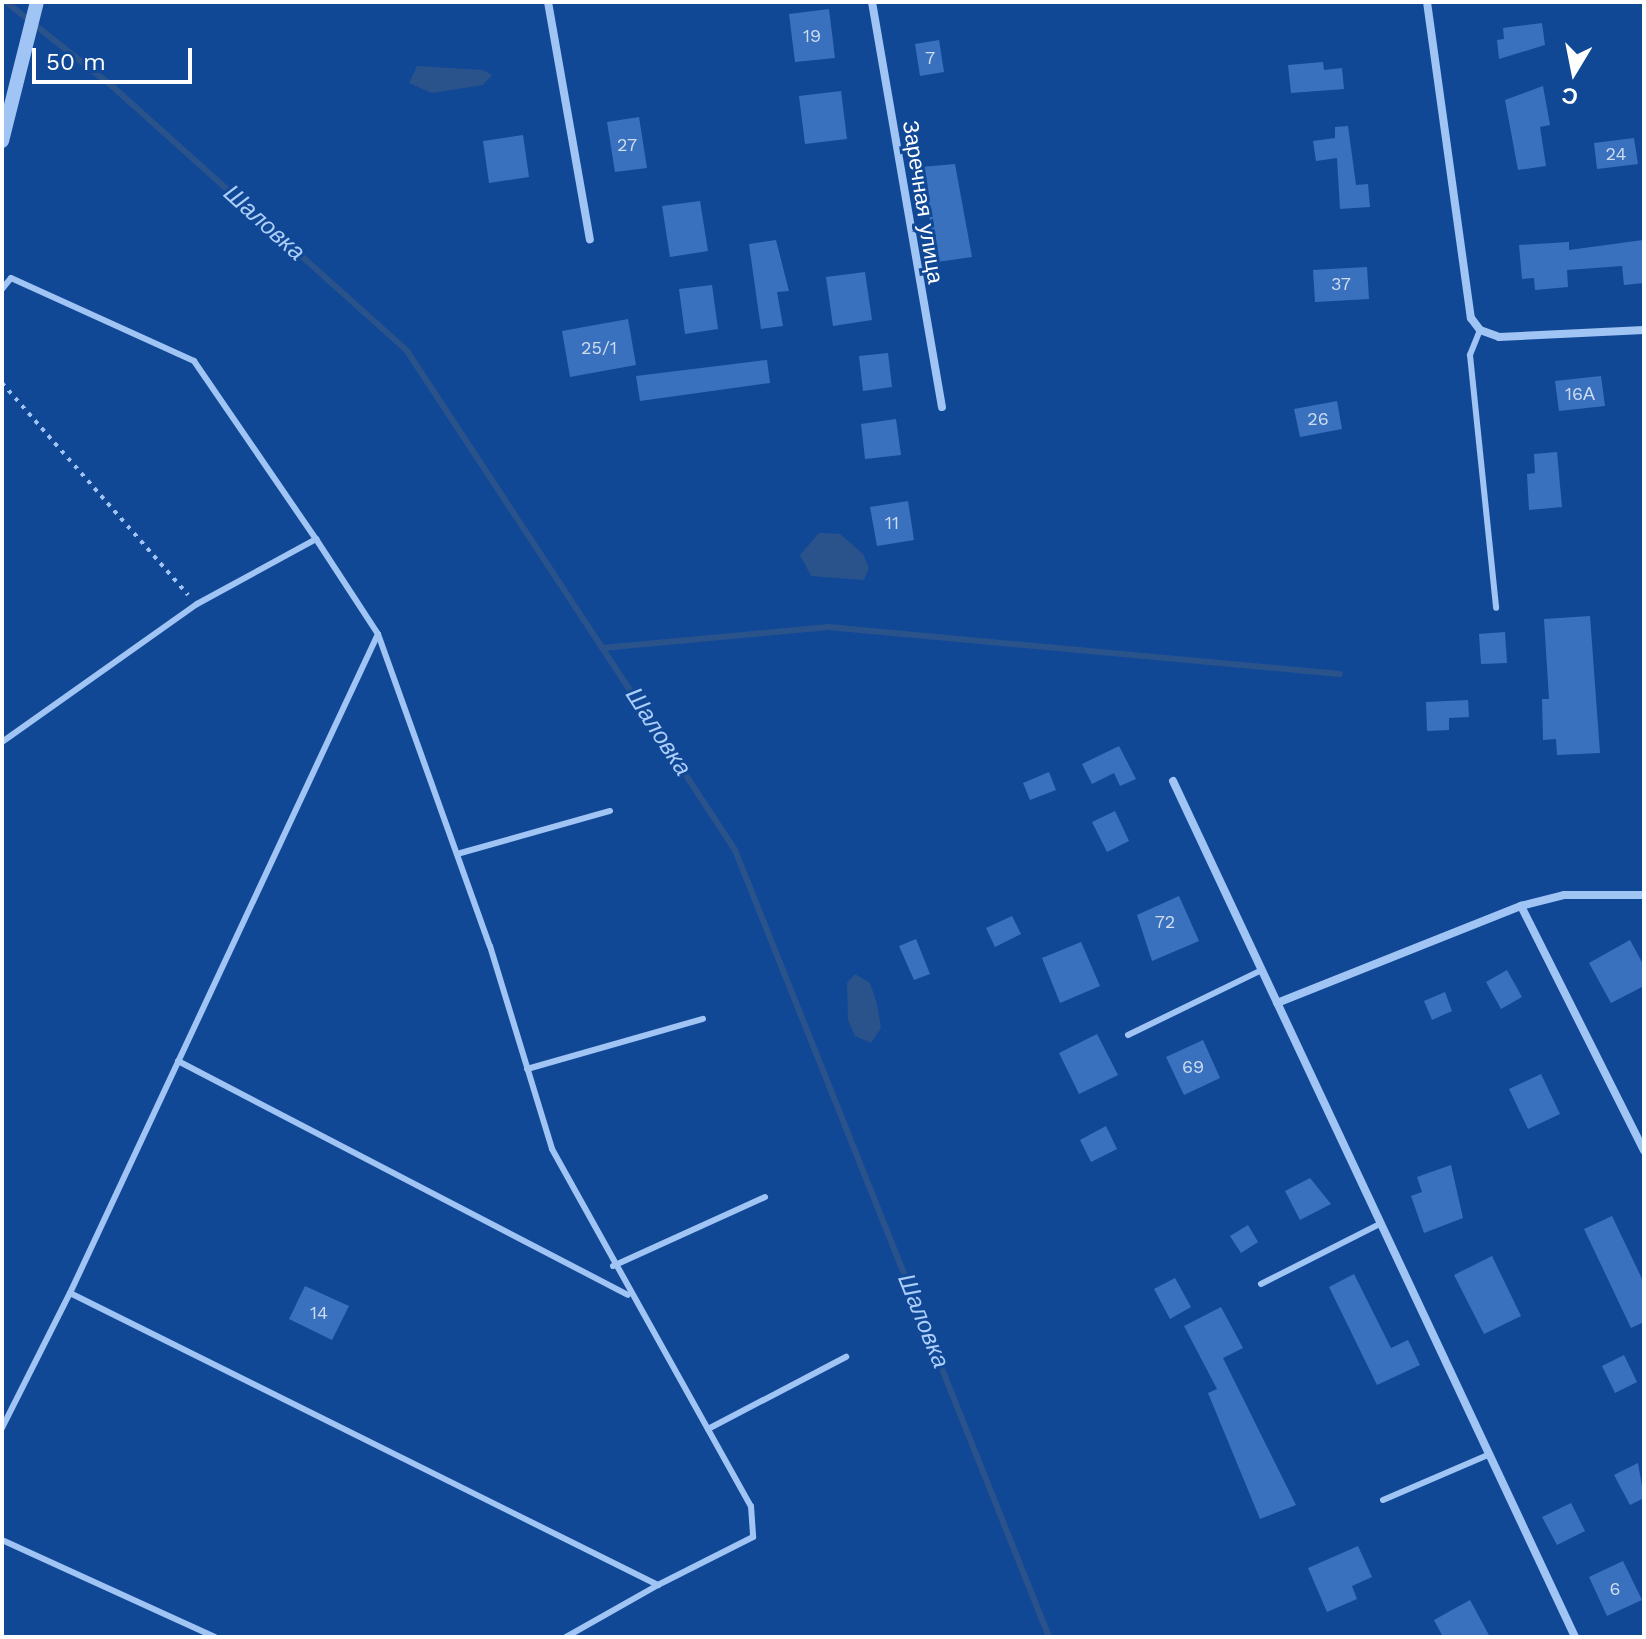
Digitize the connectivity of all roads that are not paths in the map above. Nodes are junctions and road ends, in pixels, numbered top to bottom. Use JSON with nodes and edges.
{"nodes":[{"id":1,"x":37,"y":2,"type":"edge"},
{"id":2,"x":548,"y":2,"type":"edge"},
{"id":3,"x":872,"y":2,"type":"edge"},
{"id":4,"x":1427,"y":2,"type":"edge"},
{"id":5,"x":2,"y":141,"type":"edge"},
{"id":6,"x":590,"y":239,"type":"dead end"},
{"id":7,"x":2,"y":289,"type":"edge"},
{"id":8,"x":1480,"y":330,"type":"junction"},
{"id":9,"x":1644,"y":330,"type":"edge"},
{"id":10,"x":942,"y":407,"type":"dead end"},
{"id":11,"x":316,"y":539,"type":"junction"},
{"id":12,"x":1496,"y":608,"type":"dead end"},
{"id":13,"x":378,"y":634,"type":"junction"},
{"id":14,"x":2,"y":742,"type":"edge"},
{"id":15,"x":1173,"y":781,"type":"dead end"},
{"id":16,"x":610,"y":811,"type":"dead end"},
{"id":17,"x":457,"y":854,"type":"junction"},
{"id":18,"x":1644,"y":895,"type":"edge"},
{"id":19,"x":1521,"y":906,"type":"junction"},
{"id":20,"x":1262,"y":970,"type":"junction"},
{"id":21,"x":1277,"y":1003,"type":"junction"},
{"id":22,"x":703,"y":1019,"type":"dead end"},
{"id":23,"x":1128,"y":1035,"type":"dead end"},
{"id":24,"x":178,"y":1061,"type":"junction"},
{"id":25,"x":527,"y":1069,"type":"junction"},
{"id":26,"x":1644,"y":1151,"type":"edge"},
{"id":27,"x":765,"y":1197,"type":"dead end"},
{"id":28,"x":1378,"y":1225,"type":"junction"},
{"id":29,"x":613,"y":1266,"type":"junction"},
{"id":30,"x":1261,"y":1284,"type":"dead end"},
{"id":31,"x":70,"y":1293,"type":"junction"},
{"id":32,"x":628,"y":1295,"type":"junction"},
{"id":33,"x":846,"y":1357,"type":"dead end"},
{"id":34,"x":2,"y":1428,"type":"edge"},
{"id":35,"x":708,"y":1429,"type":"junction"},
{"id":36,"x":1488,"y":1455,"type":"junction"},
{"id":37,"x":1383,"y":1500,"type":"dead end"},
{"id":38,"x":2,"y":1540,"type":"edge"},
{"id":39,"x":658,"y":1585,"type":"junction"},
{"id":40,"x":215,"y":1637,"type":"edge"},
{"id":41,"x":566,"y":1637,"type":"edge"},
{"id":42,"x":1575,"y":1637,"type":"edge"}],
"edges":[{"from":1,"to":5,"type":"street"},
{"from":2,"to":6,"type":"street"},
{"from":3,"to":10,"type":"street","name":"Заречная улица"},
{"from":4,"to":8,"type":"street"},
{"from":7,"to":11,"type":"lane"},
{"from":8,"to":9,"type":"street"},
{"from":8,"to":12,"type":"lane"},
{"from":11,"to":13,"type":"lane"},
{"from":11,"to":14,"type":"lane"},
{"from":13,"to":17,"type":"lane"},
{"from":13,"to":24,"type":"lane"},
{"from":15,"to":20,"type":"street"},
{"from":16,"to":17,"type":"lane"},
{"from":17,"to":25,"type":"lane"},
{"from":18,"to":19,"type":"street"},
{"from":19,"to":21,"type":"street"},
{"from":19,"to":26,"type":"street"},
{"from":20,"to":21,"type":"street"},
{"from":20,"to":23,"type":"lane"},
{"from":21,"to":28,"type":"street"},
{"from":22,"to":25,"type":"lane"},
{"from":24,"to":31,"type":"lane"},
{"from":24,"to":32,"type":"lane"},
{"from":25,"to":29,"type":"lane"},
{"from":27,"to":29,"type":"lane"},
{"from":28,"to":30,"type":"lane"},
{"from":28,"to":36,"type":"street"},
{"from":29,"to":32,"type":"lane"},
{"from":31,"to":34,"type":"lane"},
{"from":31,"to":39,"type":"lane"},
{"from":32,"to":35,"type":"lane"},
{"from":33,"to":35,"type":"lane"},
{"from":35,"to":39,"type":"lane"},
{"from":36,"to":37,"type":"lane"},
{"from":36,"to":42,"type":"street"},
{"from":38,"to":40,"type":"lane"},
{"from":39,"to":41,"type":"lane"}]}
